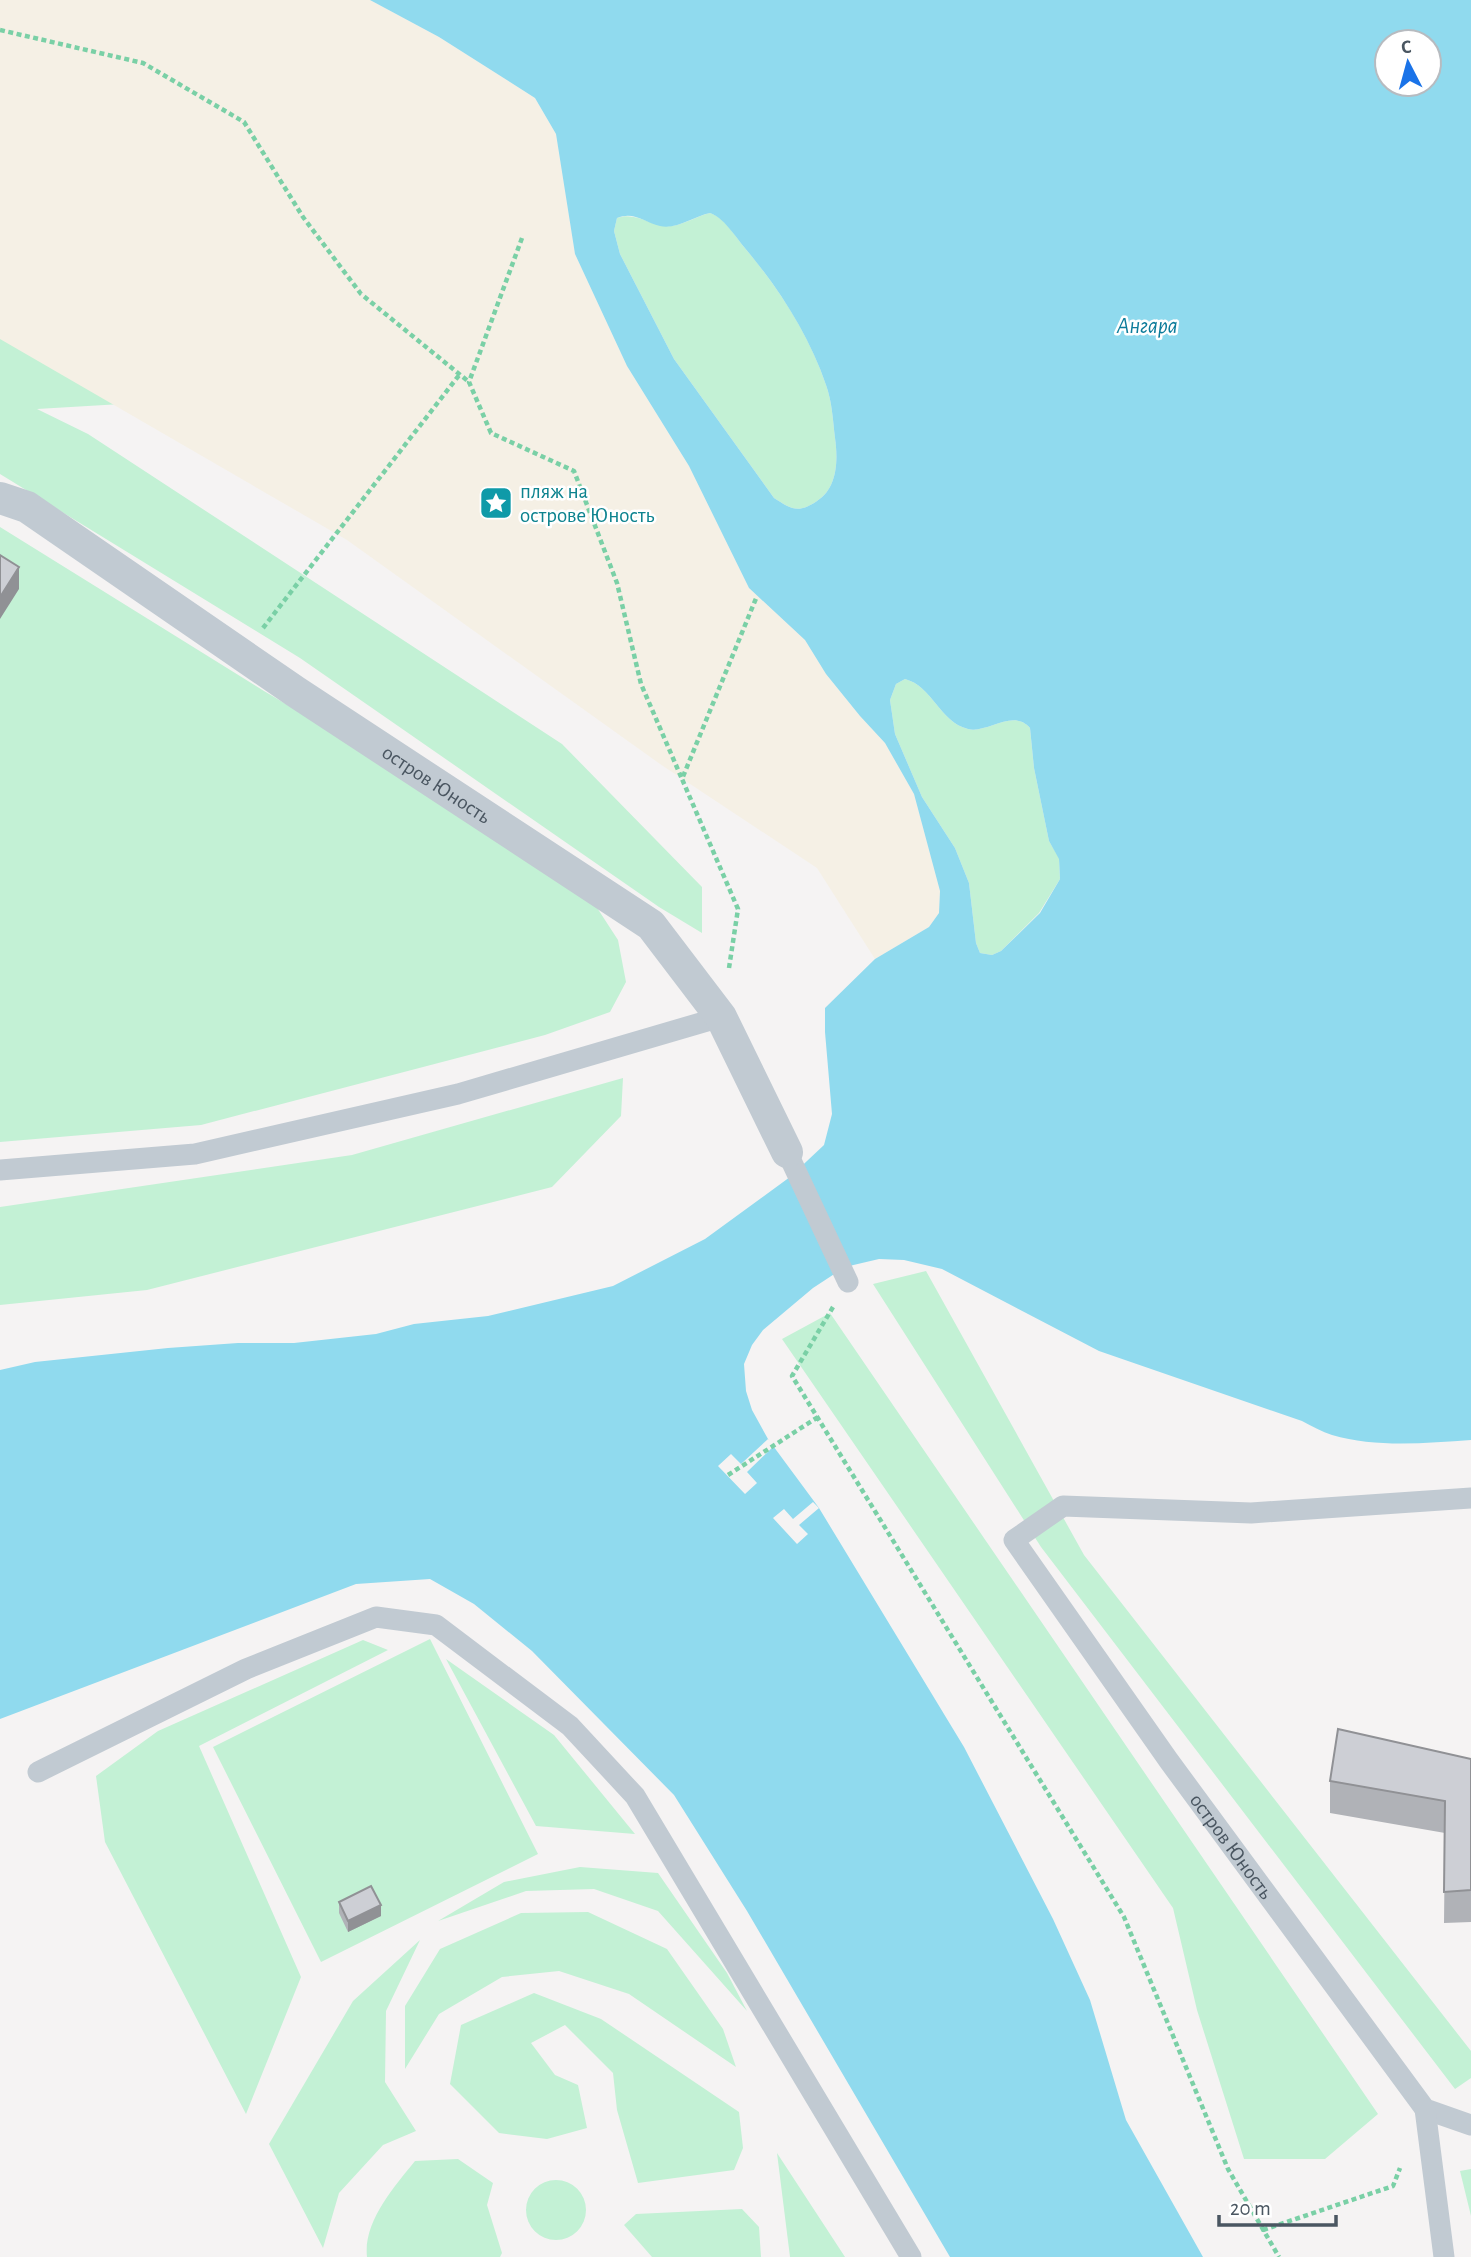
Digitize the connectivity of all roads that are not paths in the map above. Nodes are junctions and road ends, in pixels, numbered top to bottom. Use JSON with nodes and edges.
{"nodes":[{"id":1,"x":0,"y":498,"type":"edge"},
{"id":2,"x":721,"y":1017,"type":"junction"},
{"id":3,"x":787,"y":1152,"type":"joint"},
{"id":4,"x":0,"y":1170,"type":"edge"},
{"id":5,"x":848,"y":1282,"type":"road end"},
{"id":6,"x":1471,"y":1499,"type":"edge"},
{"id":7,"x":38,"y":1772,"type":"dead end"},
{"id":8,"x":1425,"y":2109,"type":"junction"},
{"id":9,"x":1471,"y":2125,"type":"edge"},
{"id":10,"x":911,"y":2257,"type":"edge"},
{"id":11,"x":1444,"y":2257,"type":"edge"}],
"edges":[{"from":1,"to":2,"type":"street","name":"остров Юность"},
{"from":2,"to":3,"type":"street","name":"остров Юность"},
{"from":2,"to":4,"type":"lane"},
{"from":3,"to":5,"type":"lane"},
{"from":6,"to":8,"type":"lane","name":"остров Юность"},
{"from":7,"to":10,"type":"lane"},
{"from":8,"to":9,"type":"lane"},
{"from":8,"to":11,"type":"lane"}]}
